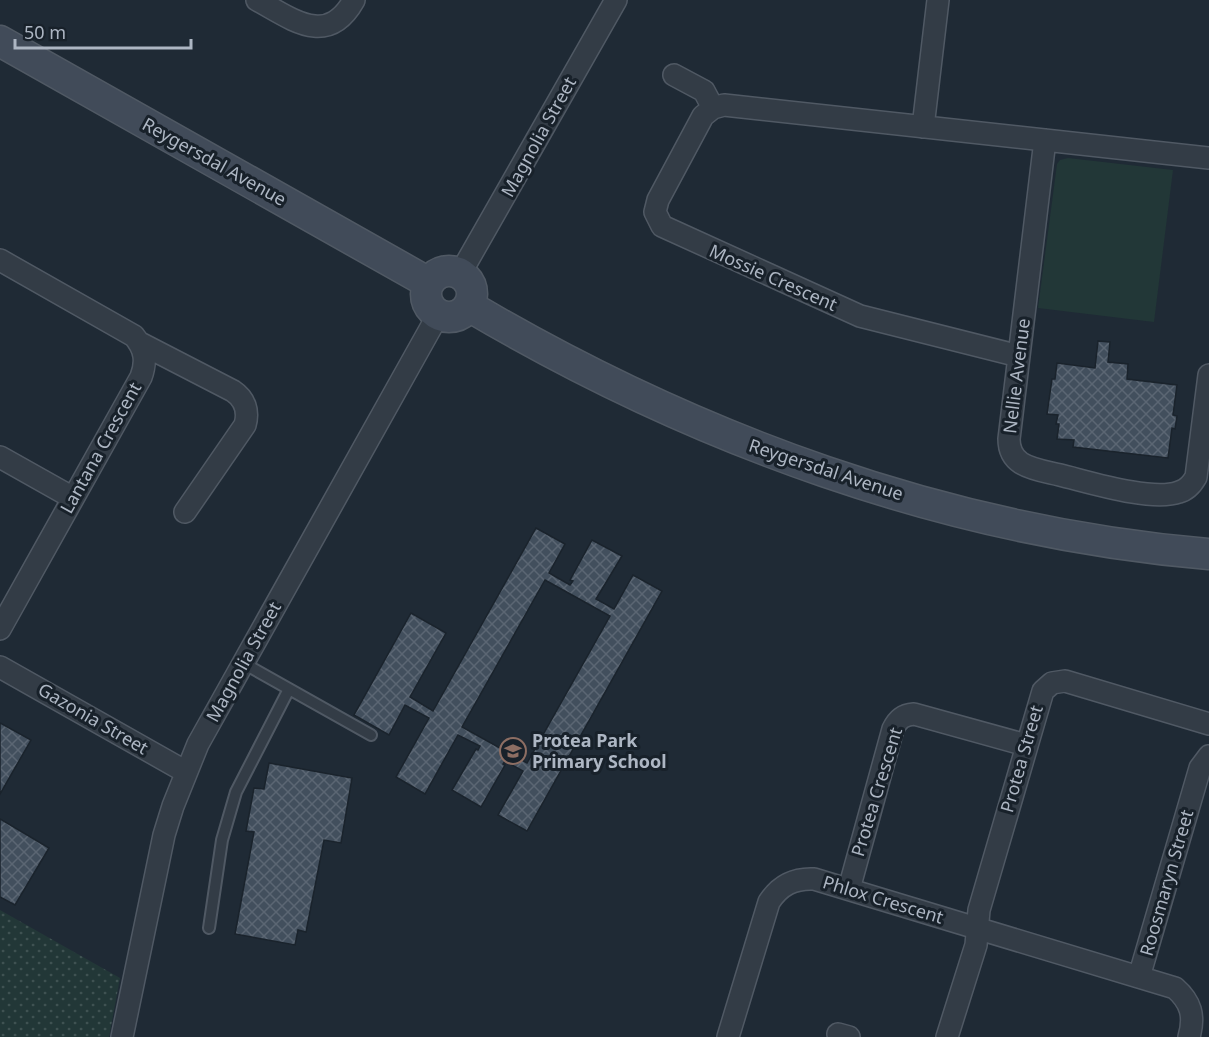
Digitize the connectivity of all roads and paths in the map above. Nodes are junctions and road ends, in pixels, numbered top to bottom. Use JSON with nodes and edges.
{"nodes":[{"id":1,"x":257,"y":0,"type":"edge"},
{"id":2,"x":354,"y":0,"type":"edge"},
{"id":3,"x":616,"y":0,"type":"edge"},
{"id":4,"x":938,"y":0,"type":"edge"},
{"id":5,"x":0,"y":41,"type":"edge"},
{"id":6,"x":674,"y":75,"type":"dead end"},
{"id":7,"x":713,"y":108,"type":"junction"},
{"id":8,"x":923,"y":127,"type":"junction"},
{"id":9,"x":1046,"y":140,"type":"junction"},
{"id":10,"x":1209,"y":158,"type":"edge"},
{"id":11,"x":0,"y":260,"type":"edge"},
{"id":12,"x":460,"y":274,"type":"junction"},
{"id":13,"x":429,"y":283,"type":"junction"},
{"id":14,"x":469,"y":306,"type":"junction"},
{"id":15,"x":438,"y":315,"type":"junction"},
{"id":16,"x":140,"y":343,"type":"junction"},
{"id":17,"x":1019,"y":356,"type":"junction"},
{"id":18,"x":1209,"y":375,"type":"edge"},
{"id":19,"x":0,"y":457,"type":"edge"},
{"id":20,"x":73,"y":498,"type":"junction"},
{"id":21,"x":185,"y":512,"type":"dead end"},
{"id":22,"x":1209,"y":554,"type":"edge"},
{"id":23,"x":0,"y":629,"type":"edge"},
{"id":24,"x":243,"y":663,"type":"junction"},
{"id":25,"x":0,"y":667,"type":"edge"},
{"id":26,"x":289,"y":689,"type":"junction"},
{"id":27,"x":1209,"y":724,"type":"edge"},
{"id":28,"x":371,"y":735,"type":"dead end"},
{"id":29,"x":1026,"y":745,"type":"junction"},
{"id":30,"x":1209,"y":756,"type":"edge"},
{"id":31,"x":186,"y":772,"type":"junction"},
{"id":32,"x":849,"y":889,"type":"junction"},
{"id":33,"x":209,"y":928,"type":"dead end"},
{"id":34,"x":977,"y":928,"type":"junction"},
{"id":35,"x":1139,"y":977,"type":"junction"},
{"id":36,"x":122,"y":1037,"type":"edge"},
{"id":37,"x":728,"y":1037,"type":"edge"},
{"id":38,"x":947,"y":1037,"type":"edge"},
{"id":39,"x":1189,"y":1037,"type":"edge"}],
"edges":[{"from":1,"to":2,"type":"street"},
{"from":3,"to":12,"type":"street","name":"Magnolia Street"},
{"from":4,"to":8,"type":"street"},
{"from":5,"to":13,"type":"main road","name":"Reygersdal Avenue"},
{"from":6,"to":7,"type":"street"},
{"from":7,"to":8,"type":"street"},
{"from":7,"to":17,"type":"street","name":"Mossie Crescent"},
{"from":8,"to":9,"type":"street"},
{"from":9,"to":10,"type":"street"},
{"from":9,"to":17,"type":"street","name":"Nellie Avenue"},
{"from":11,"to":16,"type":"street"},
{"from":12,"to":13,"type":"main road"},
{"from":12,"to":14,"type":"main road"},
{"from":13,"to":15,"type":"main road"},
{"from":14,"to":15,"type":"main road"},
{"from":14,"to":22,"type":"main road","name":"Reygersdal Avenue"},
{"from":15,"to":24,"type":"street","name":"Magnolia Street"},
{"from":16,"to":20,"type":"street","name":"Lantana Crescent"},
{"from":16,"to":21,"type":"street"},
{"from":17,"to":18,"type":"street","name":"Nellie Avenue"},
{"from":19,"to":20,"type":"street"},
{"from":20,"to":23,"type":"street","name":"Lantana Crescent"},
{"from":24,"to":26,"type":"lane"},
{"from":24,"to":31,"type":"street","name":"Magnolia Street"},
{"from":25,"to":31,"type":"street","name":"Gazonia Street"},
{"from":26,"to":28,"type":"lane"},
{"from":26,"to":33,"type":"lane"},
{"from":27,"to":29,"type":"street","name":"Protea Street"},
{"from":29,"to":32,"type":"street","name":"Protea Crescent"},
{"from":29,"to":34,"type":"street","name":"Protea Street"},
{"from":30,"to":35,"type":"street","name":"Roosmaryn Street"},
{"from":31,"to":36,"type":"street","name":"Magnolia Street"},
{"from":32,"to":34,"type":"street","name":"Phlox Crescent"},
{"from":32,"to":37,"type":"street","name":"Phlox Crescent"},
{"from":34,"to":35,"type":"street","name":"Phlox Crescent"},
{"from":34,"to":38,"type":"street","name":"Protea Street"},
{"from":35,"to":39,"type":"street","name":"Phlox Crescent"}]}
